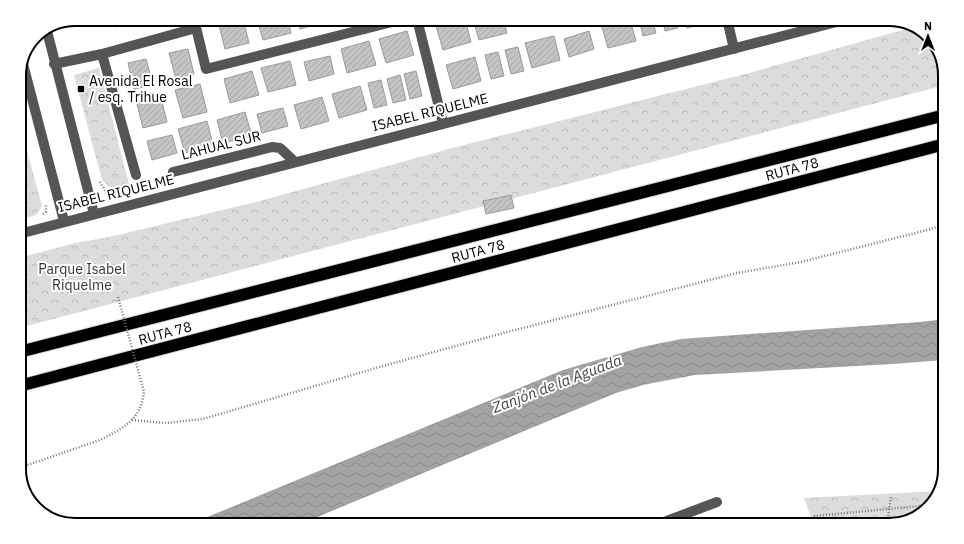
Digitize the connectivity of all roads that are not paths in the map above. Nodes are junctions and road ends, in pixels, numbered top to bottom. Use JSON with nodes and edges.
{"nodes":[{"id":1,"x":189,"y":26,"type":"edge"},
{"id":2,"x":195,"y":26,"type":"edge"},
{"id":3,"x":364,"y":26,"type":"edge"},
{"id":4,"x":377,"y":26,"type":"edge"},
{"id":5,"x":419,"y":26,"type":"edge"},
{"id":6,"x":729,"y":26,"type":"edge"},
{"id":7,"x":821,"y":26,"type":"edge"},
{"id":8,"x":365,"y":29,"type":"junction"},
{"id":9,"x":47,"y":35,"type":"edge"},
{"id":10,"x":734,"y":49,"type":"junction"},
{"id":11,"x":102,"y":54,"type":"junction"},
{"id":12,"x":54,"y":64,"type":"junction"},
{"id":13,"x":26,"y":75,"type":"edge"},
{"id":14,"x":938,"y":118,"type":"edge"},
{"id":15,"x":442,"y":123,"type":"junction"},
{"id":16,"x":938,"y":146,"type":"edge"},
{"id":17,"x":295,"y":162,"type":"junction"},
{"id":18,"x":173,"y":172,"type":"dead end"},
{"id":19,"x":136,"y":175,"type":"dead end"},
{"id":20,"x":94,"y":214,"type":"junction"},
{"id":21,"x":64,"y":221,"type":"junction"},
{"id":22,"x":26,"y":232,"type":"edge"},
{"id":23,"x":26,"y":350,"type":"edge"},
{"id":24,"x":26,"y":384,"type":"edge"},
{"id":25,"x":717,"y":502,"type":"dead end"},
{"id":26,"x":675,"y":518,"type":"edge"}],
"edges":[{"from":1,"to":11,"type":"street"},
{"from":2,"to":8,"type":"street"},
{"from":3,"to":8,"type":"street"},
{"from":4,"to":8,"type":"street"},
{"from":5,"to":15,"type":"street"},
{"from":6,"to":10,"type":"street"},
{"from":7,"to":10,"type":"street","name":"ISABEL RIQUELME"},
{"from":9,"to":12,"type":"street"},
{"from":10,"to":15,"type":"street","name":"ISABEL RIQUELME"},
{"from":11,"to":12,"type":"street"},
{"from":11,"to":19,"type":"street"},
{"from":12,"to":20,"type":"street"},
{"from":13,"to":21,"type":"street"},
{"from":14,"to":23,"type":"highway","name":"RUTA 78"},
{"from":15,"to":17,"type":"street","name":"ISABEL RIQUELME"},
{"from":16,"to":24,"type":"highway","name":"RUTA 78"},
{"from":17,"to":18,"type":"street","name":"LAHUAL SUR"},
{"from":17,"to":20,"type":"street","name":"ISABEL RIQUELME"},
{"from":20,"to":21,"type":"street","name":"ISABEL RIQUELME"},
{"from":21,"to":22,"type":"street","name":"ISABEL RIQUELME"},
{"from":25,"to":26,"type":"street"}]}
